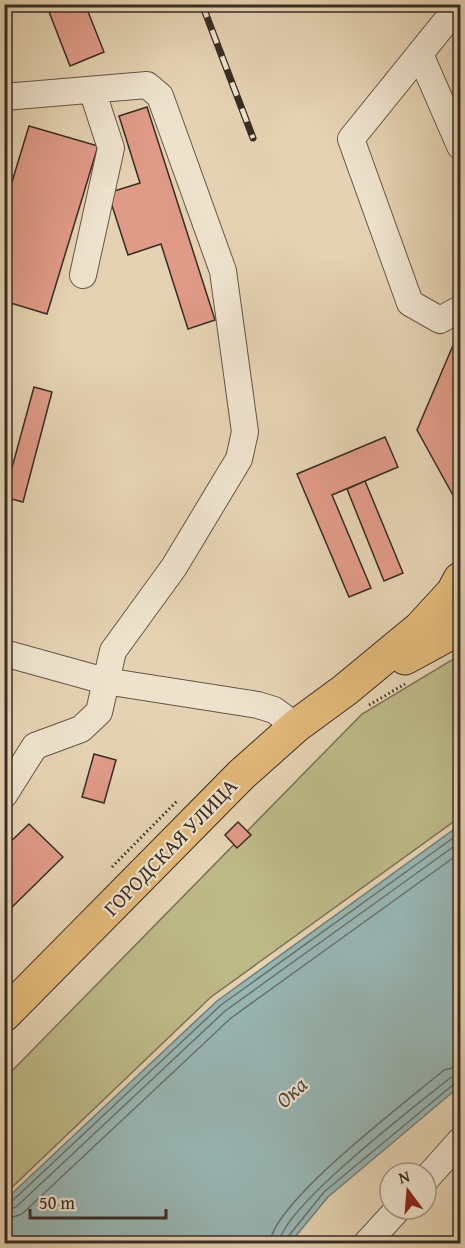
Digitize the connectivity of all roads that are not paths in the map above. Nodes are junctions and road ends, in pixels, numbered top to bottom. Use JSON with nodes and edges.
{"nodes":[{"id":1,"x":460,"y":4,"type":"edge"},
{"id":2,"x":420,"y":54,"type":"junction"},
{"id":3,"x":92,"y":90,"type":"junction"},
{"id":4,"x":4,"y":98,"type":"edge"},
{"id":5,"x":460,"y":146,"type":"edge"},
{"id":6,"x":83,"y":275,"type":"dead end"},
{"id":7,"x":460,"y":309,"type":"edge"},
{"id":8,"x":460,"y":579,"type":"edge"},
{"id":9,"x":460,"y":628,"type":"edge"},
{"id":10,"x":4,"y":653,"type":"edge"},
{"id":11,"x":105,"y":681,"type":"junction"},
{"id":12,"x":345,"y":690,"type":"junction"},
{"id":13,"x":296,"y":726,"type":"junction"},
{"id":14,"x":4,"y":795,"type":"edge"},
{"id":15,"x":4,"y":1015,"type":"edge"},
{"id":16,"x":460,"y":1141,"type":"edge"},
{"id":17,"x":438,"y":1166,"type":"edge"},
{"id":18,"x":387,"y":1221,"type":"edge"},
{"id":19,"x":366,"y":1244,"type":"edge"}],
"edges":[{"from":1,"to":2,"type":"lane"},
{"from":2,"to":5,"type":"lane"},
{"from":2,"to":7,"type":"lane"},
{"from":3,"to":4,"type":"lane"},
{"from":3,"to":6,"type":"lane"},
{"from":3,"to":11,"type":"lane"},
{"from":8,"to":12,"type":"highway"},
{"from":9,"to":12,"type":"highway"},
{"from":10,"to":11,"type":"lane"},
{"from":11,"to":13,"type":"lane"},
{"from":11,"to":14,"type":"lane"},
{"from":12,"to":13,"type":"highway","name":"ГОРОДСКАЯ УЛИЦА"},
{"from":13,"to":15,"type":"highway","name":"ГОРОДСКАЯ УЛИЦА"},
{"from":16,"to":17,"type":"lane"},
{"from":18,"to":19,"type":"lane"}]}
